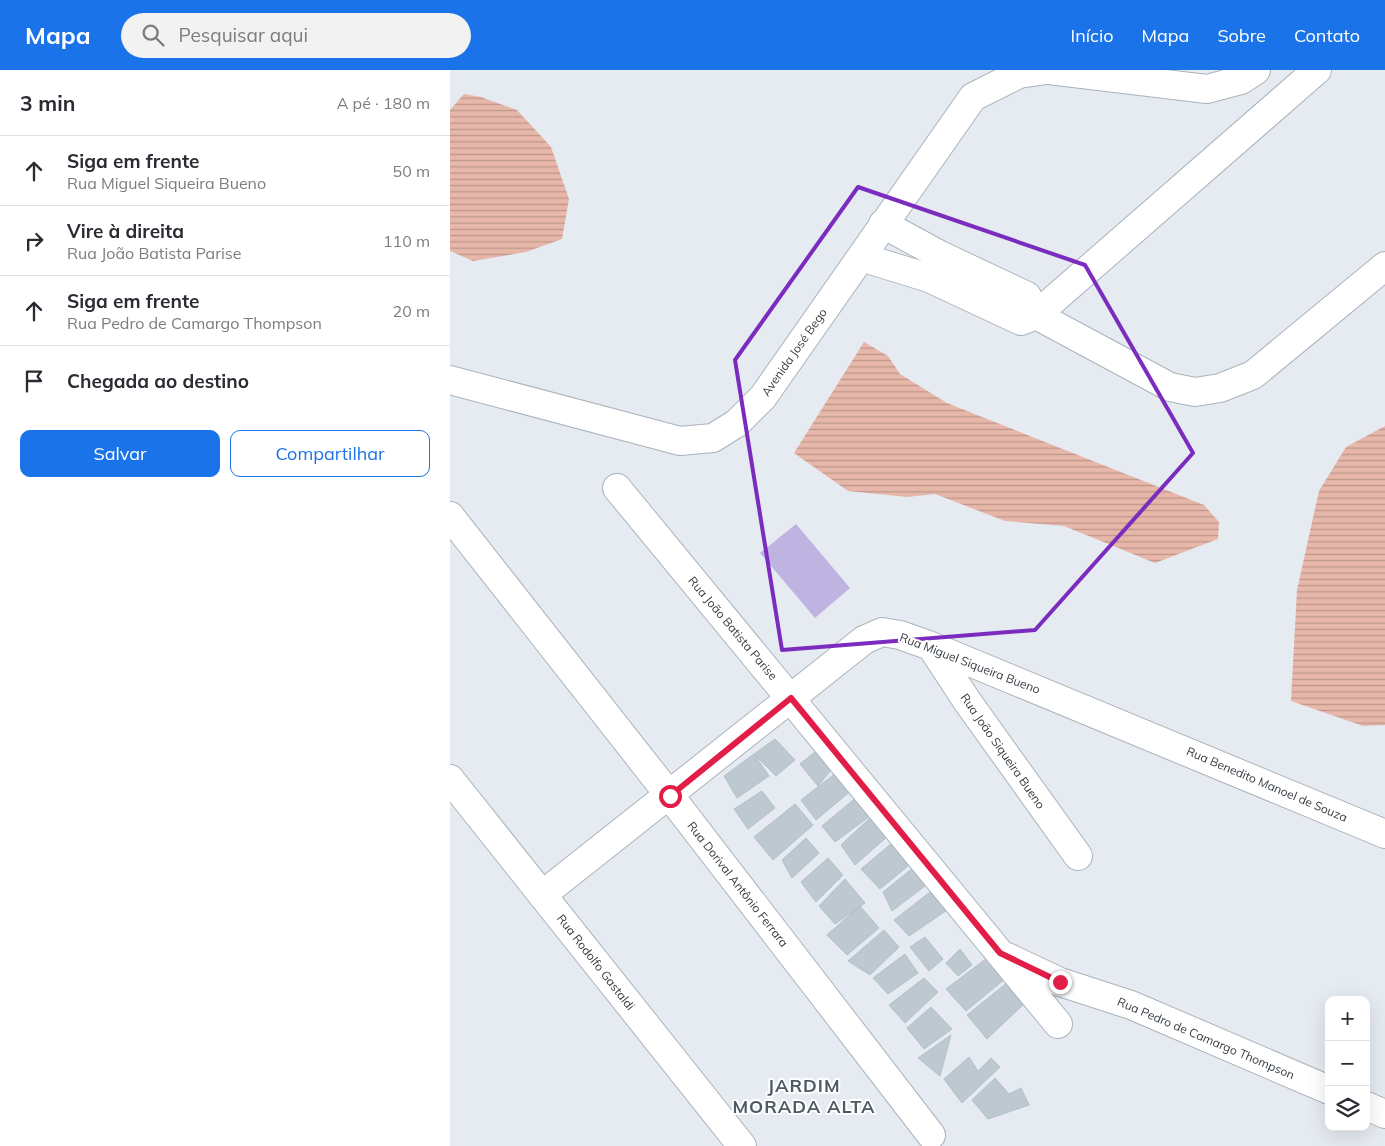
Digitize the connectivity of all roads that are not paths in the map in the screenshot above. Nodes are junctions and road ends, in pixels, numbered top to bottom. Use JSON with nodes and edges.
{"nodes":[{"id":1,"x":1048,"y":70,"type":"edge"},
{"id":2,"x":1256,"y":70,"type":"edge"},
{"id":3,"x":1317,"y":70,"type":"edge"},
{"id":4,"x":883,"y":224,"type":"junction"},
{"id":5,"x":861,"y":257,"type":"junction"},
{"id":6,"x":1385,"y":266,"type":"edge"},
{"id":7,"x":1036,"y":316,"type":"junction"},
{"id":8,"x":450,"y":380,"type":"edge"},
{"id":9,"x":617,"y":488,"type":"dead end"},
{"id":10,"x":450,"y":516,"type":"edge"},
{"id":11,"x":931,"y":646,"type":"junction"},
{"id":12,"x":791,"y":698,"type":"junction"},
{"id":13,"x":1149,"y":735,"type":"joint"},
{"id":14,"x":450,"y":779,"type":"edge"},
{"id":15,"x":670,"y":796,"type":"junction"},
{"id":16,"x":1385,"y":834,"type":"edge"},
{"id":17,"x":1078,"y":856,"type":"dead end"},
{"id":18,"x":542,"y":895,"type":"junction"},
{"id":19,"x":1000,"y":953,"type":"junction"},
{"id":20,"x":1058,"y":1024,"type":"dead end"},
{"id":21,"x":1325,"y":1088,"type":"edge"},
{"id":22,"x":1370,"y":1108,"type":"edge"},
{"id":23,"x":1385,"y":1114,"type":"edge"},
{"id":24,"x":931,"y":1135,"type":"dead end"},
{"id":25,"x":742,"y":1146,"type":"edge"}],
"edges":[{"from":1,"to":2,"type":"street","name":"Avenida José Bego"},
{"from":1,"to":4,"type":"street","name":"Avenida José Bego"},
{"from":3,"to":7,"type":"street"},
{"from":4,"to":5,"type":"street","name":"Avenida José Bego"},
{"from":4,"to":7,"type":"street"},
{"from":5,"to":7,"type":"street"},
{"from":5,"to":8,"type":"street","name":"Avenida José Bego"},
{"from":6,"to":7,"type":"street"},
{"from":9,"to":12,"type":"street","name":"Rua João Batista Parise"},
{"from":10,"to":15,"type":"street","name":"Rua Dorival Antônio Ferrara"},
{"from":11,"to":12,"type":"street","name":"Rua Miguel Siqueira Bueno"},
{"from":11,"to":13,"type":"street","name":"Rua Miguel Siqueira Bueno"},
{"from":11,"to":17,"type":"street","name":"Rua João Siqueira Bueno"},
{"from":12,"to":15,"type":"street","name":"Rua Miguel Siqueira Bueno"},
{"from":12,"to":19,"type":"street","name":"Rua João Batista Parise"},
{"from":13,"to":16,"type":"street","name":"Rua Benedito Manoel de Souza"},
{"from":14,"to":18,"type":"street","name":"Rua Rodolfo Gastaldi"},
{"from":15,"to":18,"type":"street","name":"Rua Miguel Siqueira Bueno"},
{"from":15,"to":24,"type":"street","name":"Rua Dorival Antônio Ferrara"},
{"from":18,"to":25,"type":"street","name":"Rua Rodolfo Gastaldi"},
{"from":19,"to":20,"type":"street","name":"Rua João Batista Parise"},
{"from":19,"to":21,"type":"street","name":"Rua Pedro de Camargo Thompson"},
{"from":22,"to":23,"type":"street"}]}
